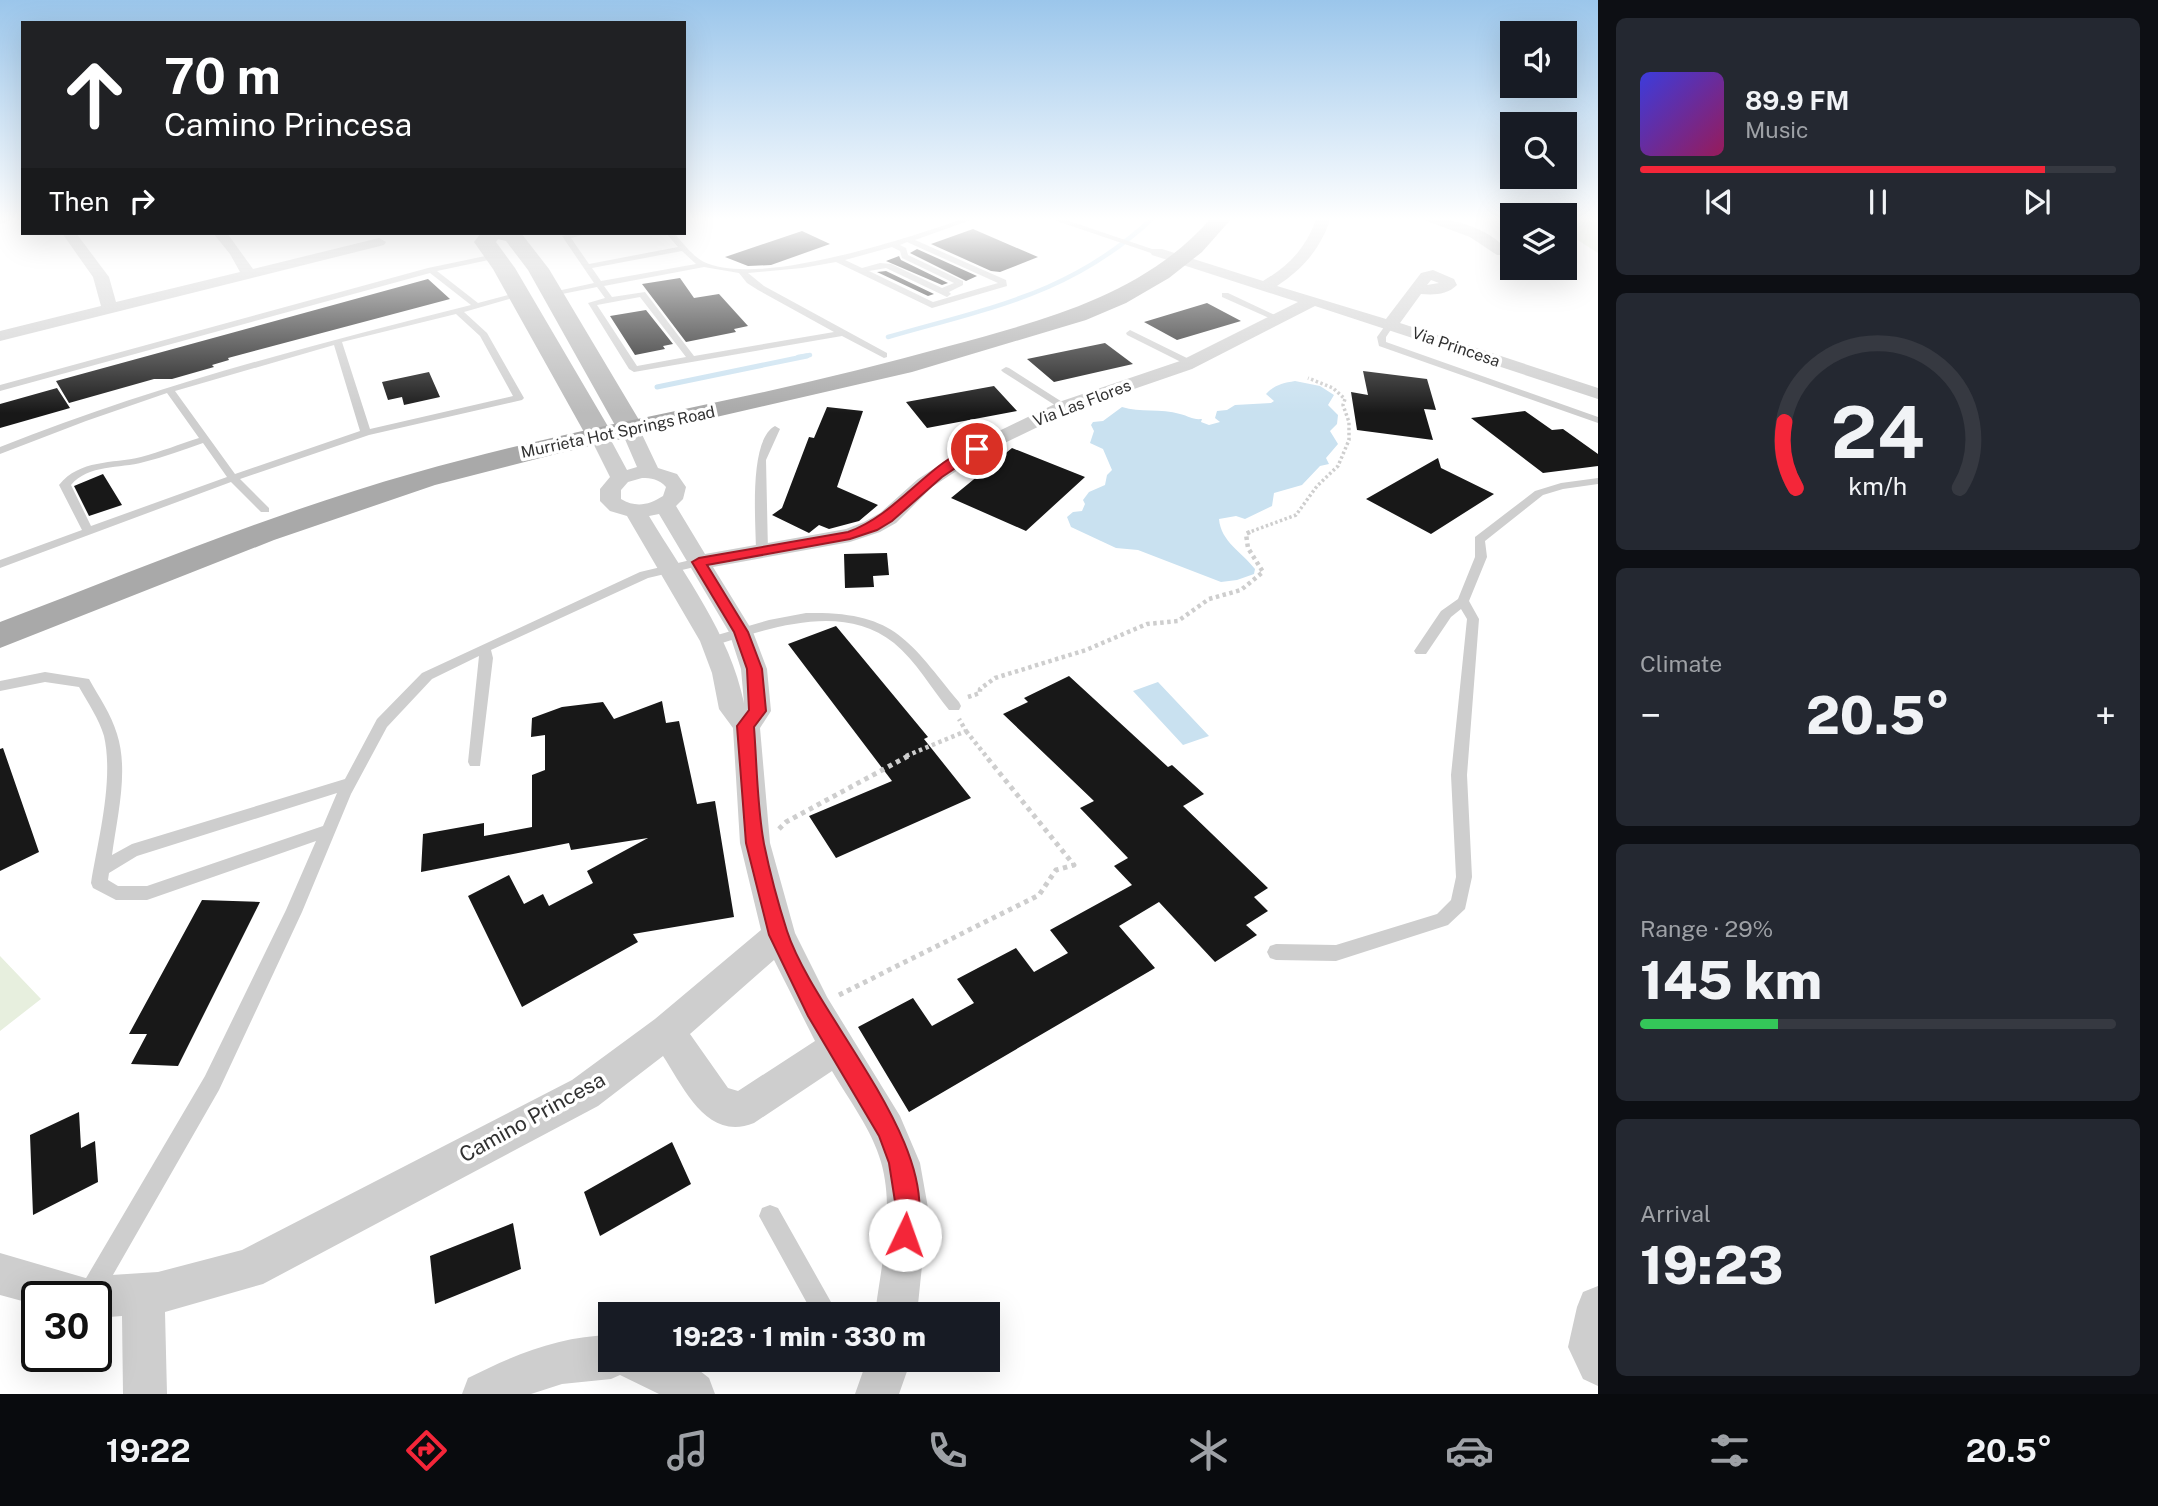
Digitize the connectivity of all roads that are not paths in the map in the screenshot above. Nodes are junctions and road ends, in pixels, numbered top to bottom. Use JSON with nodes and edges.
{"nodes":[{"id":1,"x":102,"y":282,"type":"edge"},
{"id":2,"x":220,"y":282,"type":"edge"},
{"id":3,"x":387,"y":282,"type":"edge"},
{"id":4,"x":447,"y":282,"type":"edge"},
{"id":5,"x":512,"y":282,"type":"edge"},
{"id":6,"x":529,"y":282,"type":"edge"},
{"id":7,"x":545,"y":282,"type":"edge"},
{"id":8,"x":603,"y":282,"type":"edge"},
{"id":9,"x":752,"y":282,"type":"edge"},
{"id":10,"x":884,"y":282,"type":"edge"},
{"id":11,"x":922,"y":282,"type":"edge"},
{"id":12,"x":958,"y":282,"type":"edge"},
{"id":13,"x":1003,"y":282,"type":"edge"},
{"id":14,"x":1106,"y":282,"type":"edge"},
{"id":15,"x":1143,"y":282,"type":"edge"},
{"id":16,"x":1263,"y":282,"type":"edge"},
{"id":17,"x":1272,"y":282,"type":"edge"},
{"id":18,"x":597,"y":283,"type":"junction"},
{"id":19,"x":1269,"y":284,"type":"junction"},
{"id":20,"x":1417,"y":289,"type":"dead end"},
{"id":21,"x":941,"y":291,"type":"junction"},
{"id":22,"x":552,"y":293,"type":"junction"},
{"id":23,"x":519,"y":295,"type":"junction"},
{"id":24,"x":1225,"y":295,"type":"dead end"},
{"id":25,"x":956,"y":298,"type":"junction"},
{"id":26,"x":610,"y":300,"type":"junction"},
{"id":27,"x":1314,"y":300,"type":"junction"},
{"id":28,"x":475,"y":304,"type":"junction"},
{"id":29,"x":110,"y":309,"type":"junction"},
{"id":30,"x":457,"y":310,"type":"junction"},
{"id":31,"x":1279,"y":319,"type":"junction"},
{"id":32,"x":1390,"y":325,"type":"junction"},
{"id":33,"x":842,"y":333,"type":"junction"},
{"id":34,"x":1130,"y":334,"type":"dead end"},
{"id":35,"x":0,"y":336,"type":"edge"},
{"id":36,"x":337,"y":341,"type":"junction"},
{"id":37,"x":884,"y":355,"type":"junction"},
{"id":38,"x":691,"y":358,"type":"junction"},
{"id":39,"x":1189,"y":363,"type":"junction"},
{"id":40,"x":1006,"y":370,"type":"dead end"},
{"id":41,"x":1551,"y":379,"type":"junction"},
{"id":42,"x":0,"y":388,"type":"edge"},
{"id":43,"x":170,"y":390,"type":"junction"},
{"id":44,"x":1598,"y":394,"type":"edge"},
{"id":45,"x":1534,"y":398,"type":"junction"},
{"id":46,"x":1065,"y":407,"type":"junction"},
{"id":47,"x":1598,"y":420,"type":"edge"},
{"id":48,"x":626,"y":422,"type":"junction"},
{"id":49,"x":595,"y":428,"type":"junction"},
{"id":50,"x":775,"y":429,"type":"dead end"},
{"id":51,"x":366,"y":433,"type":"junction"},
{"id":52,"x":205,"y":439,"type":"junction"},
{"id":53,"x":0,"y":451,"type":"edge"},
{"id":54,"x":650,"y":472,"type":"junction"},
{"id":55,"x":233,"y":478,"type":"junction"},
{"id":56,"x":621,"y":478,"type":"junction"},
{"id":57,"x":1598,"y":481,"type":"edge"},
{"id":58,"x":665,"y":505,"type":"junction"},
{"id":59,"x":265,"y":510,"type":"junction"},
{"id":60,"x":635,"y":511,"type":"junction"},
{"id":61,"x":88,"y":531,"type":"junction"},
{"id":62,"x":762,"y":552,"type":"junction"},
{"id":63,"x":699,"y":562,"type":"junction"},
{"id":64,"x":0,"y":564,"type":"edge"},
{"id":65,"x":670,"y":569,"type":"junction"},
{"id":66,"x":1463,"y":601,"type":"junction"},
{"id":67,"x":0,"y":611,"type":"edge"},
{"id":68,"x":741,"y":632,"type":"junction"},
{"id":69,"x":0,"y":636,"type":"edge"},
{"id":70,"x":712,"y":641,"type":"junction"},
{"id":71,"x":484,"y":648,"type":"junction"},
{"id":72,"x":1421,"y":651,"type":"dead end"},
{"id":73,"x":0,"y":686,"type":"edge"},
{"id":74,"x":954,"y":706,"type":"road end"},
{"id":75,"x":746,"y":726,"type":"junction"},
{"id":76,"x":475,"y":762,"type":"dead end"},
{"id":77,"x":350,"y":783,"type":"junction"},
{"id":78,"x":329,"y":830,"type":"junction"},
{"id":79,"x":101,"y":869,"type":"junction"},
{"id":80,"x":779,"y":935,"type":"junction"},
{"id":81,"x":1276,"y":952,"type":"dead end"},
{"id":82,"x":667,"y":1031,"type":"junction"},
{"id":83,"x":837,"y":1047,"type":"junction"},
{"id":84,"x":769,"y":1216,"type":"dead end"},
{"id":85,"x":0,"y":1274,"type":"edge"},
{"id":86,"x":25,"y":1281,"type":"edge"},
{"id":87,"x":97,"y":1281,"type":"edge"},
{"id":88,"x":143,"y":1294,"type":"junction"},
{"id":89,"x":112,"y":1296,"type":"edge"},
{"id":90,"x":819,"y":1302,"type":"edge"},
{"id":91,"x":897,"y":1302,"type":"edge"},
{"id":92,"x":1598,"y":1307,"type":"edge"},
{"id":93,"x":598,"y":1356,"type":"edge"},
{"id":94,"x":1598,"y":1364,"type":"edge"},
{"id":95,"x":663,"y":1372,"type":"edge"},
{"id":96,"x":885,"y":1372,"type":"edge"},
{"id":97,"x":145,"y":1394,"type":"edge"},
{"id":98,"x":484,"y":1394,"type":"edge"},
{"id":99,"x":693,"y":1394,"type":"edge"},
{"id":100,"x":877,"y":1394,"type":"edge"}],
"edges":[{"from":1,"to":29,"type":"street"},
{"from":2,"to":29,"type":"street"},
{"from":3,"to":42,"type":"lane"},
{"from":4,"to":28,"type":"lane"},
{"from":5,"to":23,"type":"main road"},
{"from":6,"to":22,"type":"main road"},
{"from":7,"to":22,"type":"main road"},
{"from":8,"to":18,"type":"lane"},
{"from":9,"to":33,"type":"lane"},
{"from":10,"to":25,"type":"lane"},
{"from":11,"to":21,"type":"lane"},
{"from":12,"to":21,"type":"lane"},
{"from":13,"to":25,"type":"lane"},
{"from":14,"to":37,"type":"main road","name":"Murrieta Hot Springs Road"},
{"from":15,"to":48,"type":"main road","name":"Murrieta Hot Springs Road"},
{"from":16,"to":19,"type":"street","name":"Via Princesa"},
{"from":17,"to":19,"type":"street"},
{"from":18,"to":22,"type":"lane"},
{"from":18,"to":26,"type":"lane"},
{"from":19,"to":27,"type":"street","name":"Via Princesa"},
{"from":20,"to":32,"type":"street"},
{"from":21,"to":25,"type":"lane"},
{"from":22,"to":48,"type":"main road"},
{"from":23,"to":28,"type":"lane"},
{"from":23,"to":49,"type":"main road"},
{"from":24,"to":31,"type":"lane"},
{"from":26,"to":38,"type":"lane"},
{"from":26,"to":38,"type":"lane"},
{"from":27,"to":31,"type":"street","name":"Via Las Flores"},
{"from":27,"to":32,"type":"street","name":"Via Princesa"},
{"from":28,"to":30,"type":"lane"},
{"from":29,"to":35,"type":"street"},
{"from":30,"to":36,"type":"lane"},
{"from":30,"to":51,"type":"lane"},
{"from":31,"to":39,"type":"street","name":"Via Las Flores"},
{"from":32,"to":41,"type":"street","name":"Via Princesa"},
{"from":32,"to":45,"type":"lane"},
{"from":33,"to":37,"type":"lane"},
{"from":33,"to":38,"type":"lane"},
{"from":34,"to":39,"type":"lane"},
{"from":36,"to":43,"type":"lane"},
{"from":36,"to":51,"type":"lane"},
{"from":37,"to":48,"type":"main road","name":"Murrieta Hot Springs Road"},
{"from":39,"to":46,"type":"street","name":"Via Las Flores"},
{"from":40,"to":46,"type":"lane"},
{"from":41,"to":44,"type":"street","name":"Via Princesa"},
{"from":41,"to":45,"type":"lane"},
{"from":43,"to":52,"type":"lane"},
{"from":43,"to":53,"type":"lane"},
{"from":45,"to":47,"type":"lane"},
{"from":46,"to":62,"type":"street","name":"Via Las Flores"},
{"from":48,"to":49,"type":"main road","name":"Murrieta Hot Springs Road"},
{"from":48,"to":54,"type":"street"},
{"from":49,"to":56,"type":"street"},
{"from":49,"to":59,"type":"main road","name":"Murrieta Hot Springs Road"},
{"from":49,"to":69,"type":"main road","name":"Murrieta Hot Springs Road"},
{"from":50,"to":62,"type":"lane"},
{"from":51,"to":55,"type":"lane"},
{"from":52,"to":55,"type":"lane"},
{"from":52,"to":61,"type":"lane"},
{"from":54,"to":56,"type":"street"},
{"from":54,"to":58,"type":"street"},
{"from":55,"to":59,"type":"lane"},
{"from":55,"to":61,"type":"lane"},
{"from":56,"to":60,"type":"street"},
{"from":57,"to":66,"type":"lane"},
{"from":58,"to":60,"type":"street"},
{"from":58,"to":63,"type":"street"},
{"from":59,"to":67,"type":"main road","name":"Murrieta Hot Springs Road"},
{"from":60,"to":65,"type":"street"},
{"from":61,"to":64,"type":"lane"},
{"from":62,"to":63,"type":"street","name":"Via Las Flores"},
{"from":63,"to":65,"type":"lane"},
{"from":63,"to":68,"type":"street"},
{"from":65,"to":70,"type":"street"},
{"from":65,"to":71,"type":"lane"},
{"from":66,"to":72,"type":"lane"},
{"from":66,"to":81,"type":"lane"},
{"from":68,"to":70,"type":"lane"},
{"from":68,"to":74,"type":"lane"},
{"from":68,"to":75,"type":"street"},
{"from":70,"to":75,"type":"street"},
{"from":71,"to":76,"type":"lane"},
{"from":71,"to":77,"type":"lane"},
{"from":73,"to":79,"type":"lane"},
{"from":75,"to":80,"type":"street"},
{"from":77,"to":78,"type":"lane"},
{"from":77,"to":79,"type":"lane"},
{"from":78,"to":79,"type":"lane"},
{"from":78,"to":87,"type":"lane"},
{"from":80,"to":82,"type":"street","name":"Camino Princesa"},
{"from":80,"to":83,"type":"street"},
{"from":82,"to":83,"type":"street"},
{"from":82,"to":88,"type":"street","name":"Camino Princesa"},
{"from":83,"to":91,"type":"street"},
{"from":84,"to":90,"type":"lane"},
{"from":85,"to":86,"type":"street"},
{"from":88,"to":89,"type":"street","name":"Camino Princesa"},
{"from":88,"to":97,"type":"street"},
{"from":92,"to":94,"type":"street"},
{"from":93,"to":98,"type":"street"},
{"from":95,"to":99,"type":"street"},
{"from":96,"to":100,"type":"street"}]}
